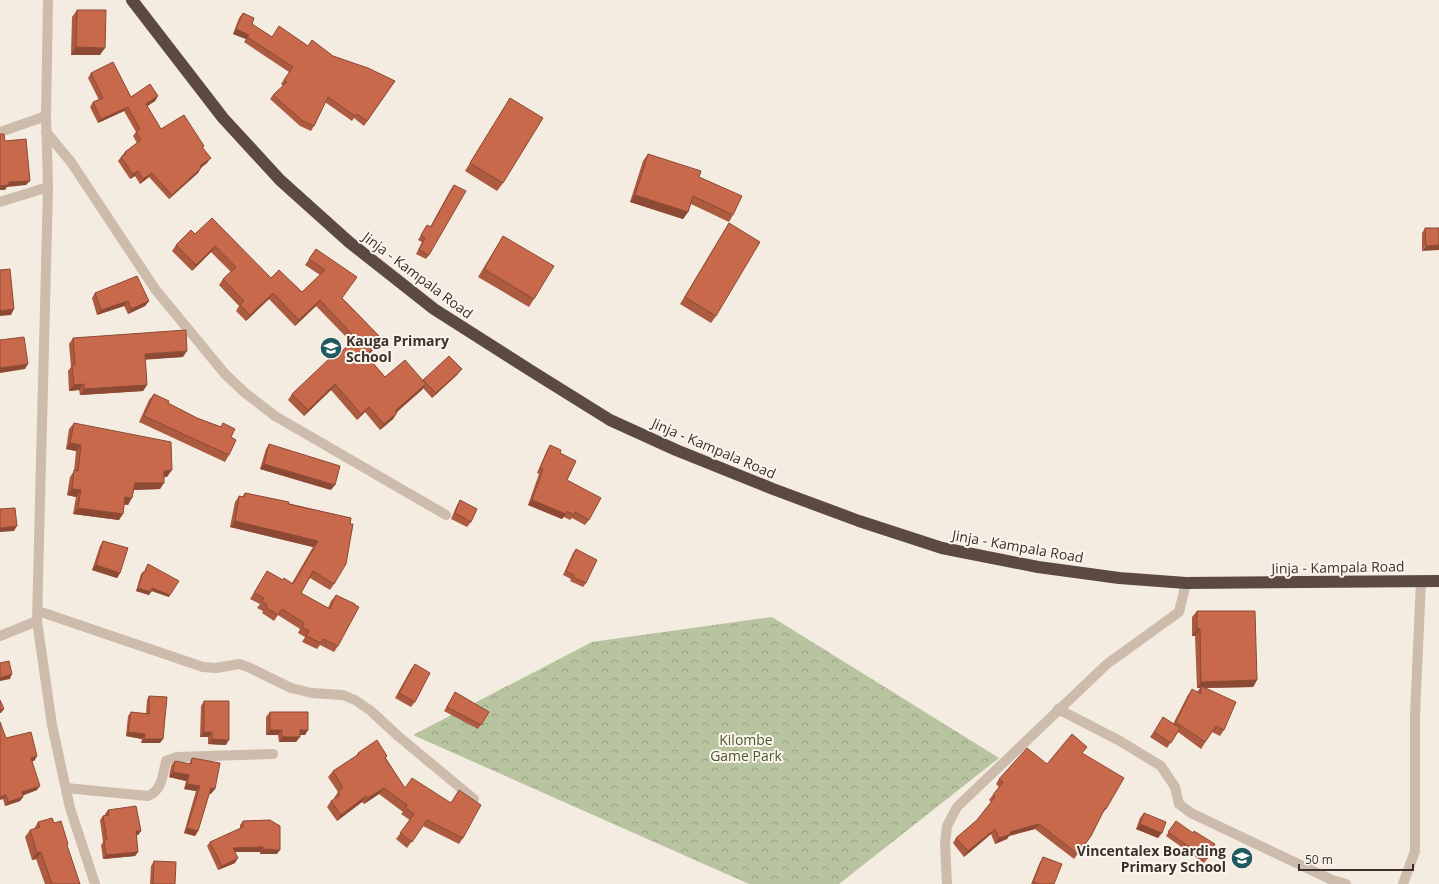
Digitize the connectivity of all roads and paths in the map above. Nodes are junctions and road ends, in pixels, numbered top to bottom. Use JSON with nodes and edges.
{"nodes":[{"id":1,"x":48,"y":0,"type":"edge"},
{"id":2,"x":132,"y":0,"type":"edge"},
{"id":3,"x":46,"y":116,"type":"junction"},
{"id":4,"x":0,"y":132,"type":"edge"},
{"id":5,"x":46,"y":132,"type":"junction"},
{"id":6,"x":48,"y":187,"type":"junction"},
{"id":7,"x":0,"y":202,"type":"edge"},
{"id":8,"x":446,"y":515,"type":"dead end"},
{"id":9,"x":1421,"y":581,"type":"junction"},
{"id":10,"x":1439,"y":581,"type":"edge"},
{"id":11,"x":1186,"y":584,"type":"junction"},
{"id":12,"x":38,"y":616,"type":"junction"},
{"id":13,"x":0,"y":636,"type":"edge"},
{"id":14,"x":1058,"y":709,"type":"junction"},
{"id":15,"x":273,"y":754,"type":"dead end"},
{"id":16,"x":66,"y":788,"type":"junction"},
{"id":17,"x":474,"y":799,"type":"edge"},
{"id":18,"x":95,"y":884,"type":"edge"},
{"id":19,"x":946,"y":884,"type":"edge"},
{"id":20,"x":1346,"y":884,"type":"edge"},
{"id":21,"x":1403,"y":884,"type":"edge"}],
"edges":[{"from":1,"to":3,"type":"street"},
{"from":2,"to":11,"type":"highway","name":"Jinja - Kampala Road"},
{"from":3,"to":4,"type":"street"},
{"from":3,"to":5,"type":"street"},
{"from":5,"to":6,"type":"street"},
{"from":5,"to":8,"type":"street"},
{"from":6,"to":7,"type":"street"},
{"from":6,"to":12,"type":"street"},
{"from":9,"to":10,"type":"highway","name":"Jinja - Kampala Road"},
{"from":9,"to":11,"type":"highway","name":"Jinja - Kampala Road"},
{"from":9,"to":21,"type":"street"},
{"from":11,"to":14,"type":"street"},
{"from":12,"to":13,"type":"street"},
{"from":12,"to":16,"type":"street"},
{"from":12,"to":17,"type":"street"},
{"from":14,"to":19,"type":"street"},
{"from":14,"to":20,"type":"street"},
{"from":15,"to":16,"type":"street"},
{"from":16,"to":18,"type":"street"}]}
